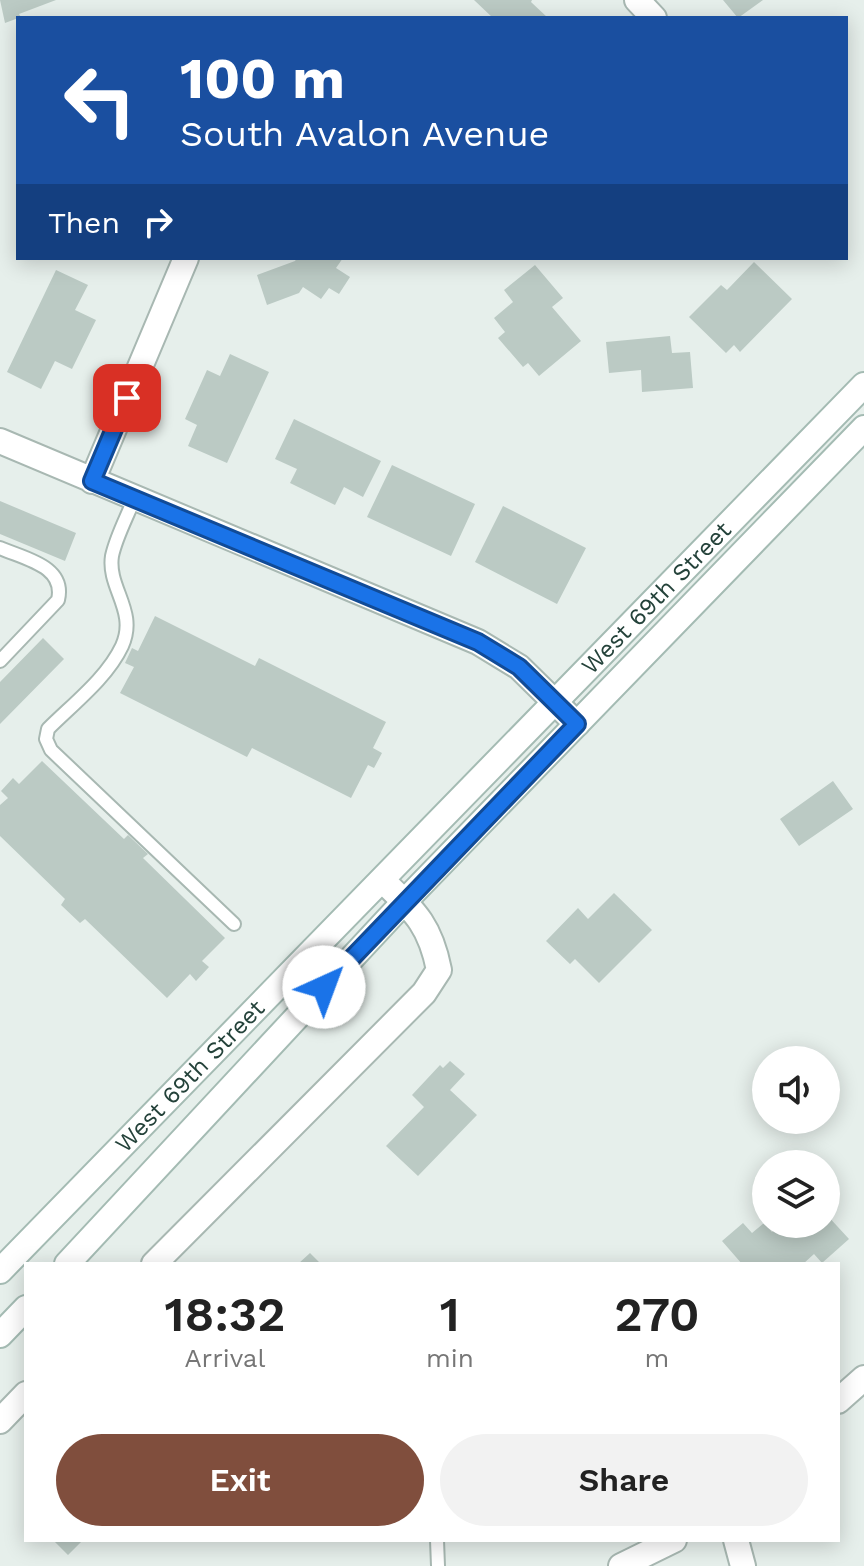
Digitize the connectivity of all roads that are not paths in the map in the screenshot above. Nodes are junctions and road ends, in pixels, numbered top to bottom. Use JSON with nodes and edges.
{"nodes":[{"id":1,"x":637,"y":0,"type":"edge"},
{"id":2,"x":652,"y":16,"type":"edge"},
{"id":3,"x":185,"y":260,"type":"edge"},
{"id":4,"x":864,"y":385,"type":"edge"},
{"id":5,"x":864,"y":428,"type":"edge"},
{"id":6,"x":0,"y":441,"type":"edge"},
{"id":7,"x":92,"y":481,"type":"junction"},
{"id":8,"x":134,"y":499,"type":"junction"},
{"id":9,"x":0,"y":548,"type":"edge"},
{"id":10,"x":0,"y":661,"type":"edge"},
{"id":11,"x":556,"y":702,"type":"junction"},
{"id":12,"x":577,"y":724,"type":"junction"},
{"id":13,"x":382,"y":880,"type":"junction"},
{"id":14,"x":404,"y":902,"type":"junction"},
{"id":15,"x":234,"y":924,"type":"dead end"},
{"id":16,"x":69,"y":1262,"type":"edge"},
{"id":17,"x":156,"y":1262,"type":"edge"},
{"id":18,"x":0,"y":1271,"type":"edge"},
{"id":19,"x":24,"y":1310,"type":"edge"},
{"id":20,"x":0,"y":1335,"type":"edge"},
{"id":21,"x":864,"y":1378,"type":"edge"},
{"id":22,"x":24,"y":1396,"type":"edge"},
{"id":23,"x":840,"y":1399,"type":"edge"},
{"id":24,"x":0,"y":1421,"type":"edge"},
{"id":25,"x":437,"y":1542,"type":"edge"},
{"id":26,"x":670,"y":1542,"type":"edge"},
{"id":27,"x":737,"y":1542,"type":"edge"},
{"id":28,"x":438,"y":1566,"type":"edge"},
{"id":29,"x":621,"y":1566,"type":"edge"},
{"id":30,"x":743,"y":1566,"type":"edge"}],
"edges":[{"from":1,"to":2,"type":"main road"},
{"from":3,"to":7,"type":"main road"},
{"from":4,"to":11,"type":"main road","name":"West 69th Street"},
{"from":5,"to":12,"type":"main road","name":"West 69th Street"},
{"from":6,"to":7,"type":"main road"},
{"from":7,"to":8,"type":"main road"},
{"from":8,"to":11,"type":"main road"},
{"from":8,"to":15,"type":"lane"},
{"from":9,"to":10,"type":"lane"},
{"from":11,"to":12,"type":"main road"},
{"from":11,"to":13,"type":"main road","name":"West 69th Street"},
{"from":12,"to":14,"type":"main road","name":"West 69th Street"},
{"from":13,"to":14,"type":"main road"},
{"from":13,"to":18,"type":"main road","name":"West 69th Street"},
{"from":14,"to":16,"type":"main road","name":"West 69th Street"},
{"from":14,"to":17,"type":"main road"},
{"from":19,"to":20,"type":"main road"},
{"from":21,"to":23,"type":"main road"},
{"from":22,"to":24,"type":"main road"},
{"from":25,"to":28,"type":"lane"},
{"from":26,"to":29,"type":"main road"},
{"from":27,"to":30,"type":"main road"}]}
